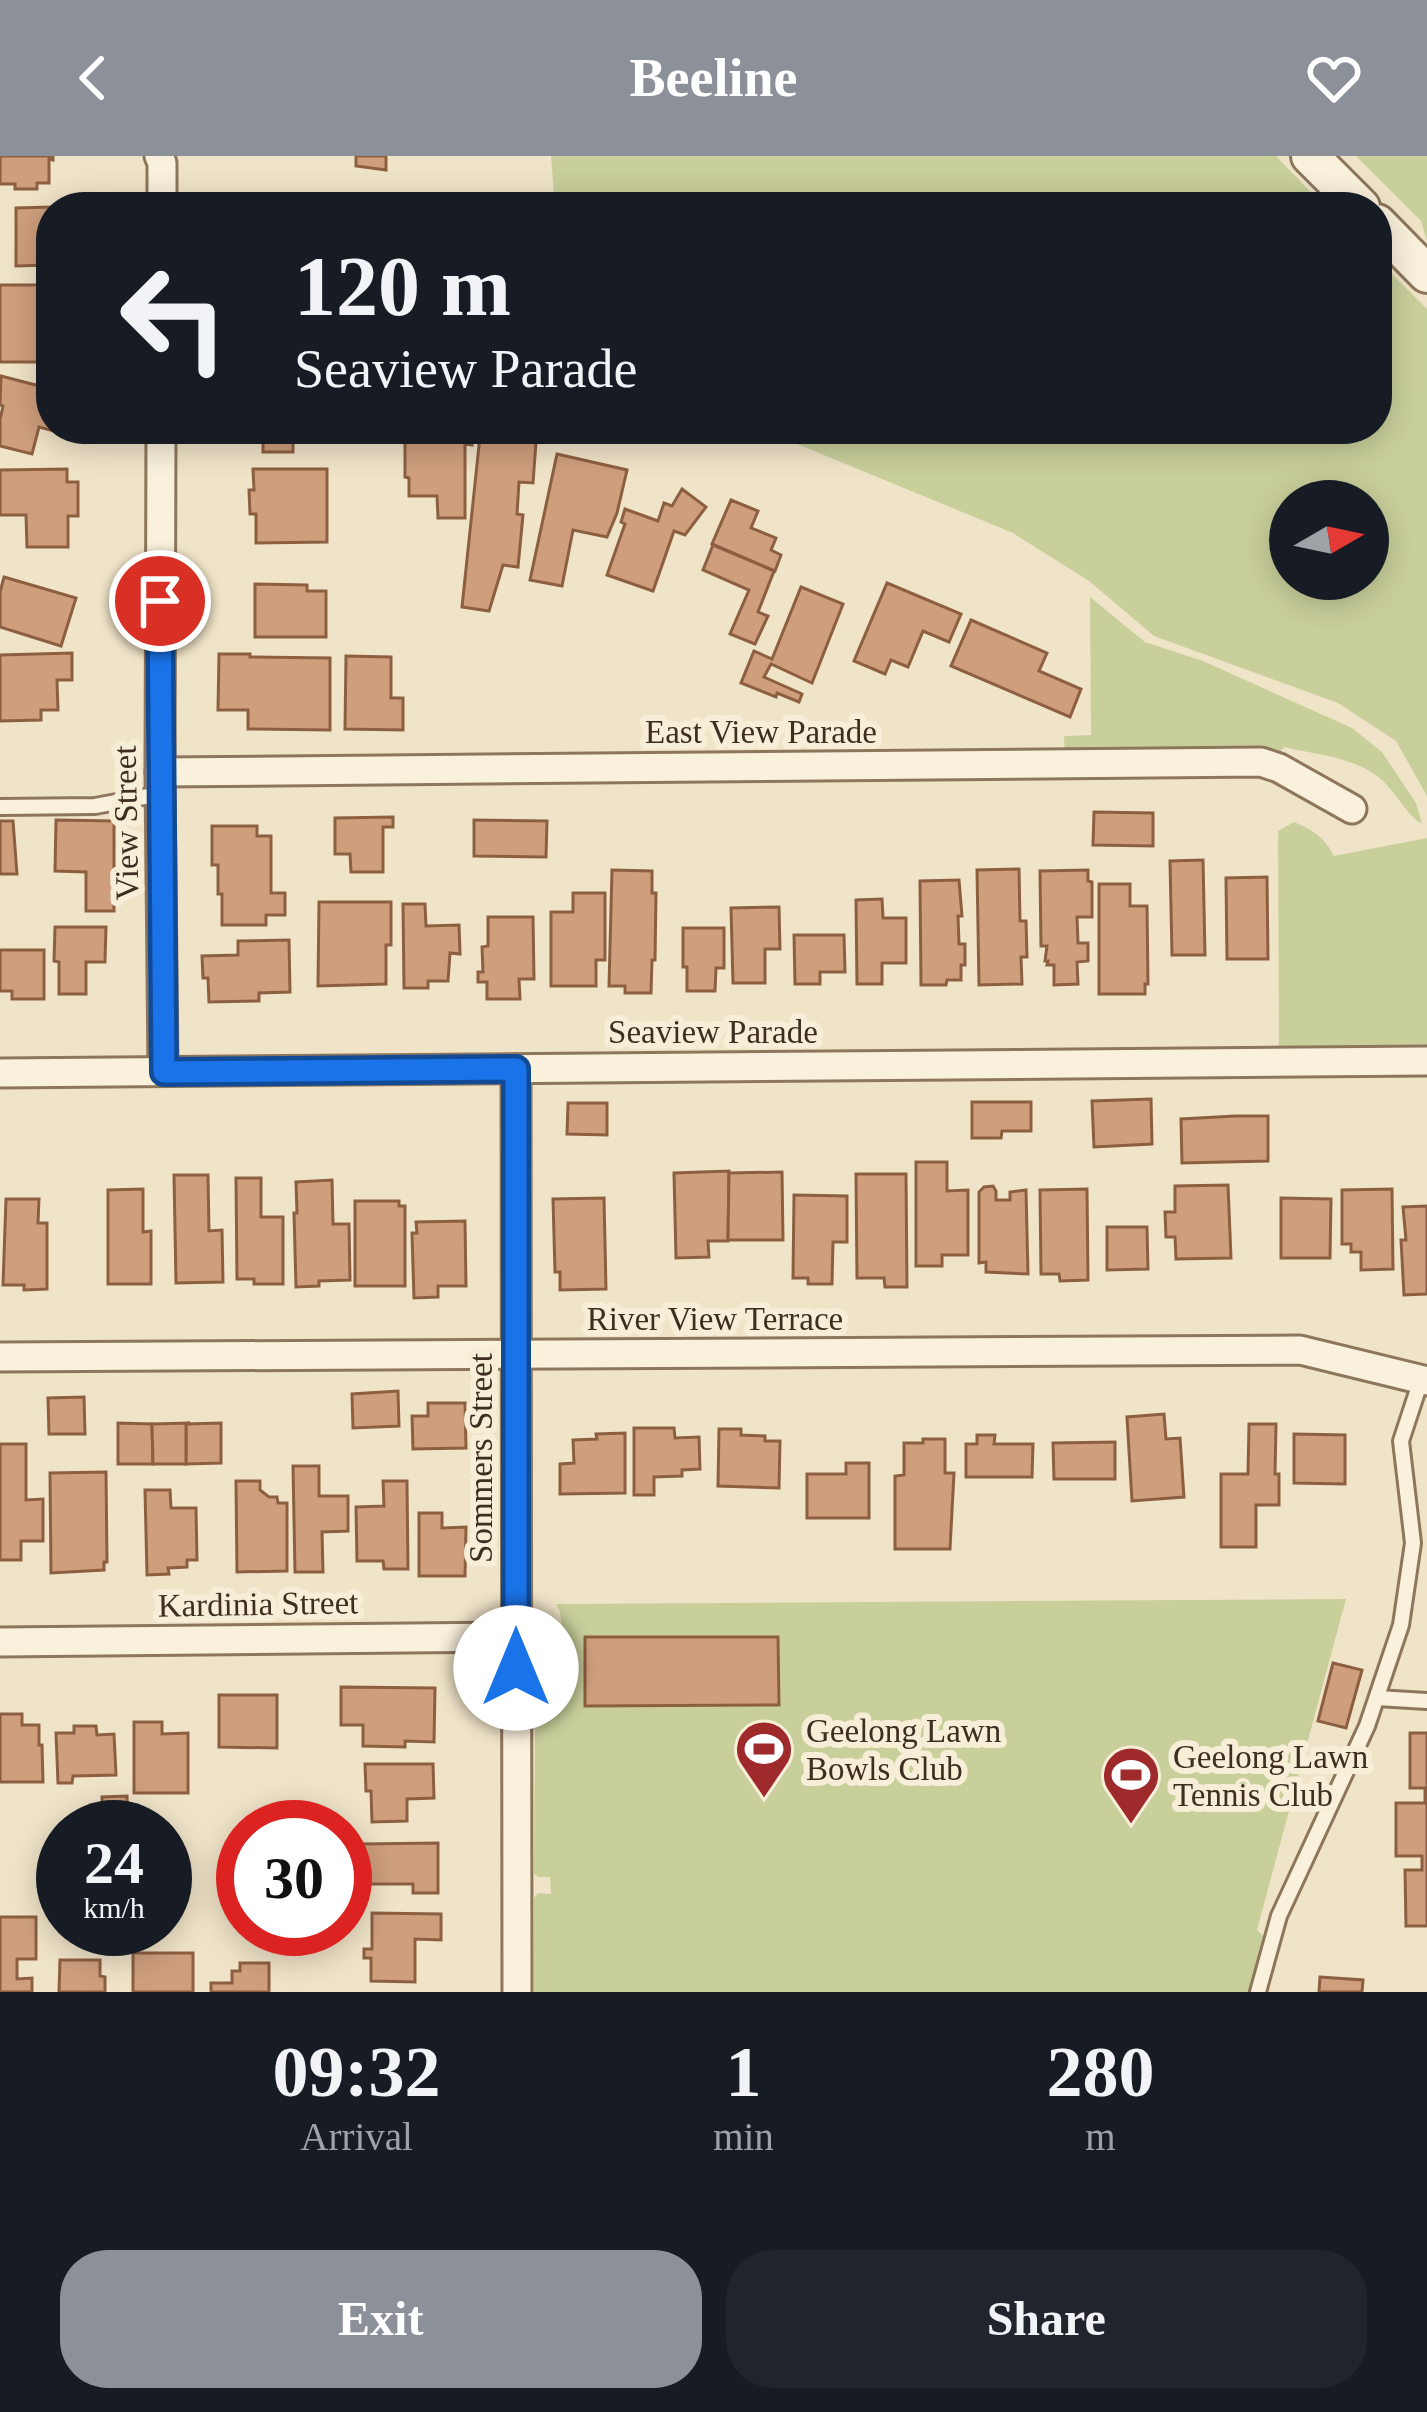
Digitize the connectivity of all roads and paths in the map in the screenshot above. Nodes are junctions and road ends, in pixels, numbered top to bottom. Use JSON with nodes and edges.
{"nodes":[{"id":1,"x":159,"y":156,"type":"edge"},
{"id":2,"x":1310,"y":156,"type":"edge"},
{"id":3,"x":162,"y":192,"type":"edge"},
{"id":4,"x":1346,"y":192,"type":"edge"},
{"id":5,"x":1392,"y":238,"type":"edge"},
{"id":6,"x":1427,"y":274,"type":"edge"},
{"id":7,"x":161,"y":444,"type":"edge"},
{"id":8,"x":160,"y":783,"type":"junction"},
{"id":9,"x":0,"y":807,"type":"edge"},
{"id":10,"x":1352,"y":809,"type":"dead end"},
{"id":11,"x":1427,"y":1061,"type":"edge"},
{"id":12,"x":516,"y":1069,"type":"junction"},
{"id":13,"x":164,"y":1072,"type":"junction"},
{"id":14,"x":0,"y":1073,"type":"edge"},
{"id":15,"x":516,"y":1356,"type":"junction"},
{"id":16,"x":0,"y":1357,"type":"edge"},
{"id":17,"x":1424,"y":1381,"type":"edge"},
{"id":18,"x":517,"y":1637,"type":"junction"},
{"id":19,"x":0,"y":1642,"type":"edge"},
{"id":20,"x":1377,"y":1698,"type":"junction"},
{"id":21,"x":1427,"y":1701,"type":"edge"},
{"id":22,"x":517,"y":1992,"type":"edge"},
{"id":23,"x":1258,"y":1992,"type":"edge"}],
"edges":[{"from":1,"to":3,"type":"street"},
{"from":2,"to":4,"type":"street"},
{"from":5,"to":6,"type":"street"},
{"from":7,"to":8,"type":"street","name":"View Street"},
{"from":8,"to":9,"type":"lane"},
{"from":8,"to":10,"type":"street","name":"East View Parade"},
{"from":8,"to":13,"type":"street","name":"View Street"},
{"from":11,"to":12,"type":"street","name":"Seaview Parade"},
{"from":12,"to":13,"type":"street","name":"Seaview Parade"},
{"from":12,"to":15,"type":"street","name":"Sommers Street"},
{"from":13,"to":14,"type":"street","name":"Seaview Parade"},
{"from":15,"to":16,"type":"street","name":"River View Terrace"},
{"from":15,"to":17,"type":"street","name":"River View Terrace"},
{"from":15,"to":18,"type":"street","name":"Sommers Street"},
{"from":17,"to":20,"type":"lane"},
{"from":18,"to":19,"type":"street","name":"Kardinia Street"},
{"from":18,"to":22,"type":"street","name":"Sommers Street"},
{"from":20,"to":21,"type":"lane"},
{"from":20,"to":23,"type":"lane"}]}
